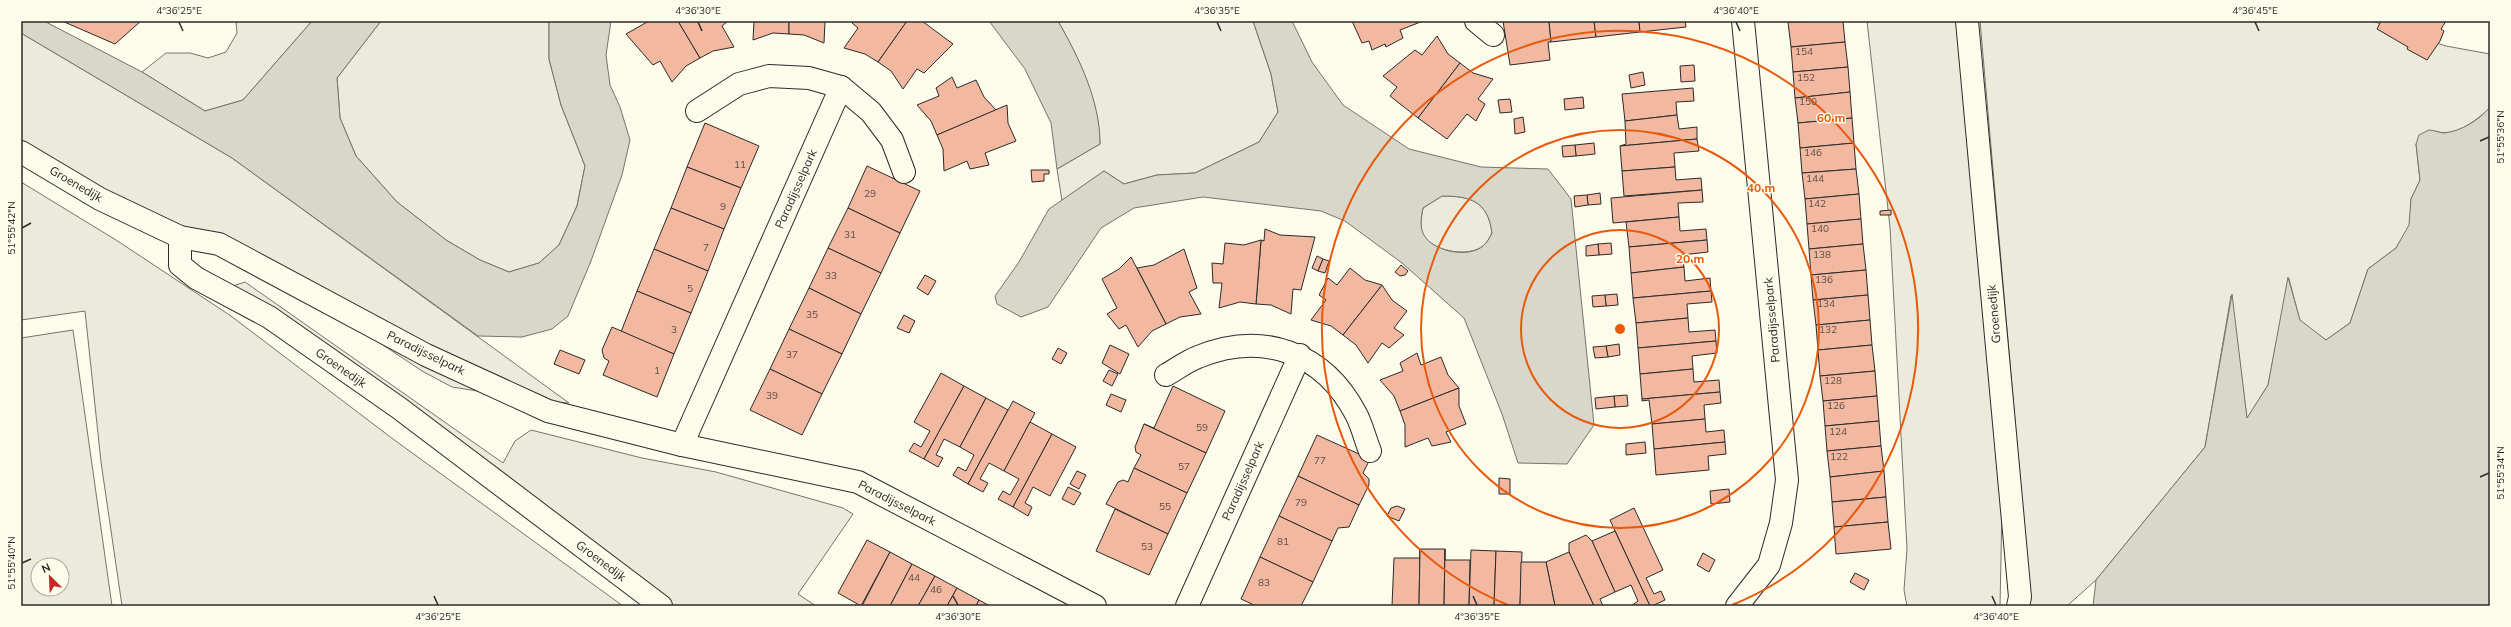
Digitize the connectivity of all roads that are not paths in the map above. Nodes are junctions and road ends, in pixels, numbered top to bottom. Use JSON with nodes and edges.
{"nodes":[{"id":1,"x":1476,"y":21,"type":"edge"},
{"id":2,"x":1743,"y":21,"type":"edge"},
{"id":3,"x":1967,"y":21,"type":"edge"},
{"id":4,"x":1493,"y":35,"type":"dead end"},
{"id":5,"x":841,"y":87,"type":"junction"},
{"id":6,"x":697,"y":111,"type":"dead end"},
{"id":7,"x":21,"y":152,"type":"edge"},
{"id":8,"x":904,"y":172,"type":"dead end"},
{"id":9,"x":180,"y":237,"type":"junction"},
{"id":10,"x":1300,"y":355,"type":"junction"},
{"id":11,"x":1166,"y":375,"type":"dead end"},
{"id":12,"x":682,"y":445,"type":"junction"},
{"id":13,"x":1370,"y":451,"type":"dead end"},
{"id":14,"x":662,"y":606,"type":"edge"},
{"id":15,"x":1095,"y":606,"type":"edge"},
{"id":16,"x":1187,"y":606,"type":"edge"},
{"id":17,"x":1737,"y":606,"type":"edge"},
{"id":18,"x":2018,"y":606,"type":"edge"}],
"edges":[{"from":1,"to":4,"type":"street"},
{"from":2,"to":17,"type":"street","name":"Paradijsselpark"},
{"from":3,"to":18,"type":"street","name":"Groenedijk"},
{"from":5,"to":6,"type":"street"},
{"from":5,"to":8,"type":"street"},
{"from":5,"to":12,"type":"street","name":"Paradijsselpark"},
{"from":7,"to":9,"type":"street","name":"Groenedijk"},
{"from":9,"to":12,"type":"street","name":"Paradijsselpark"},
{"from":9,"to":14,"type":"street","name":"Groenedijk"},
{"from":10,"to":11,"type":"street"},
{"from":10,"to":13,"type":"street"},
{"from":10,"to":16,"type":"street","name":"Paradijsselpark"},
{"from":12,"to":15,"type":"street","name":"Paradijsselpark"}]}
